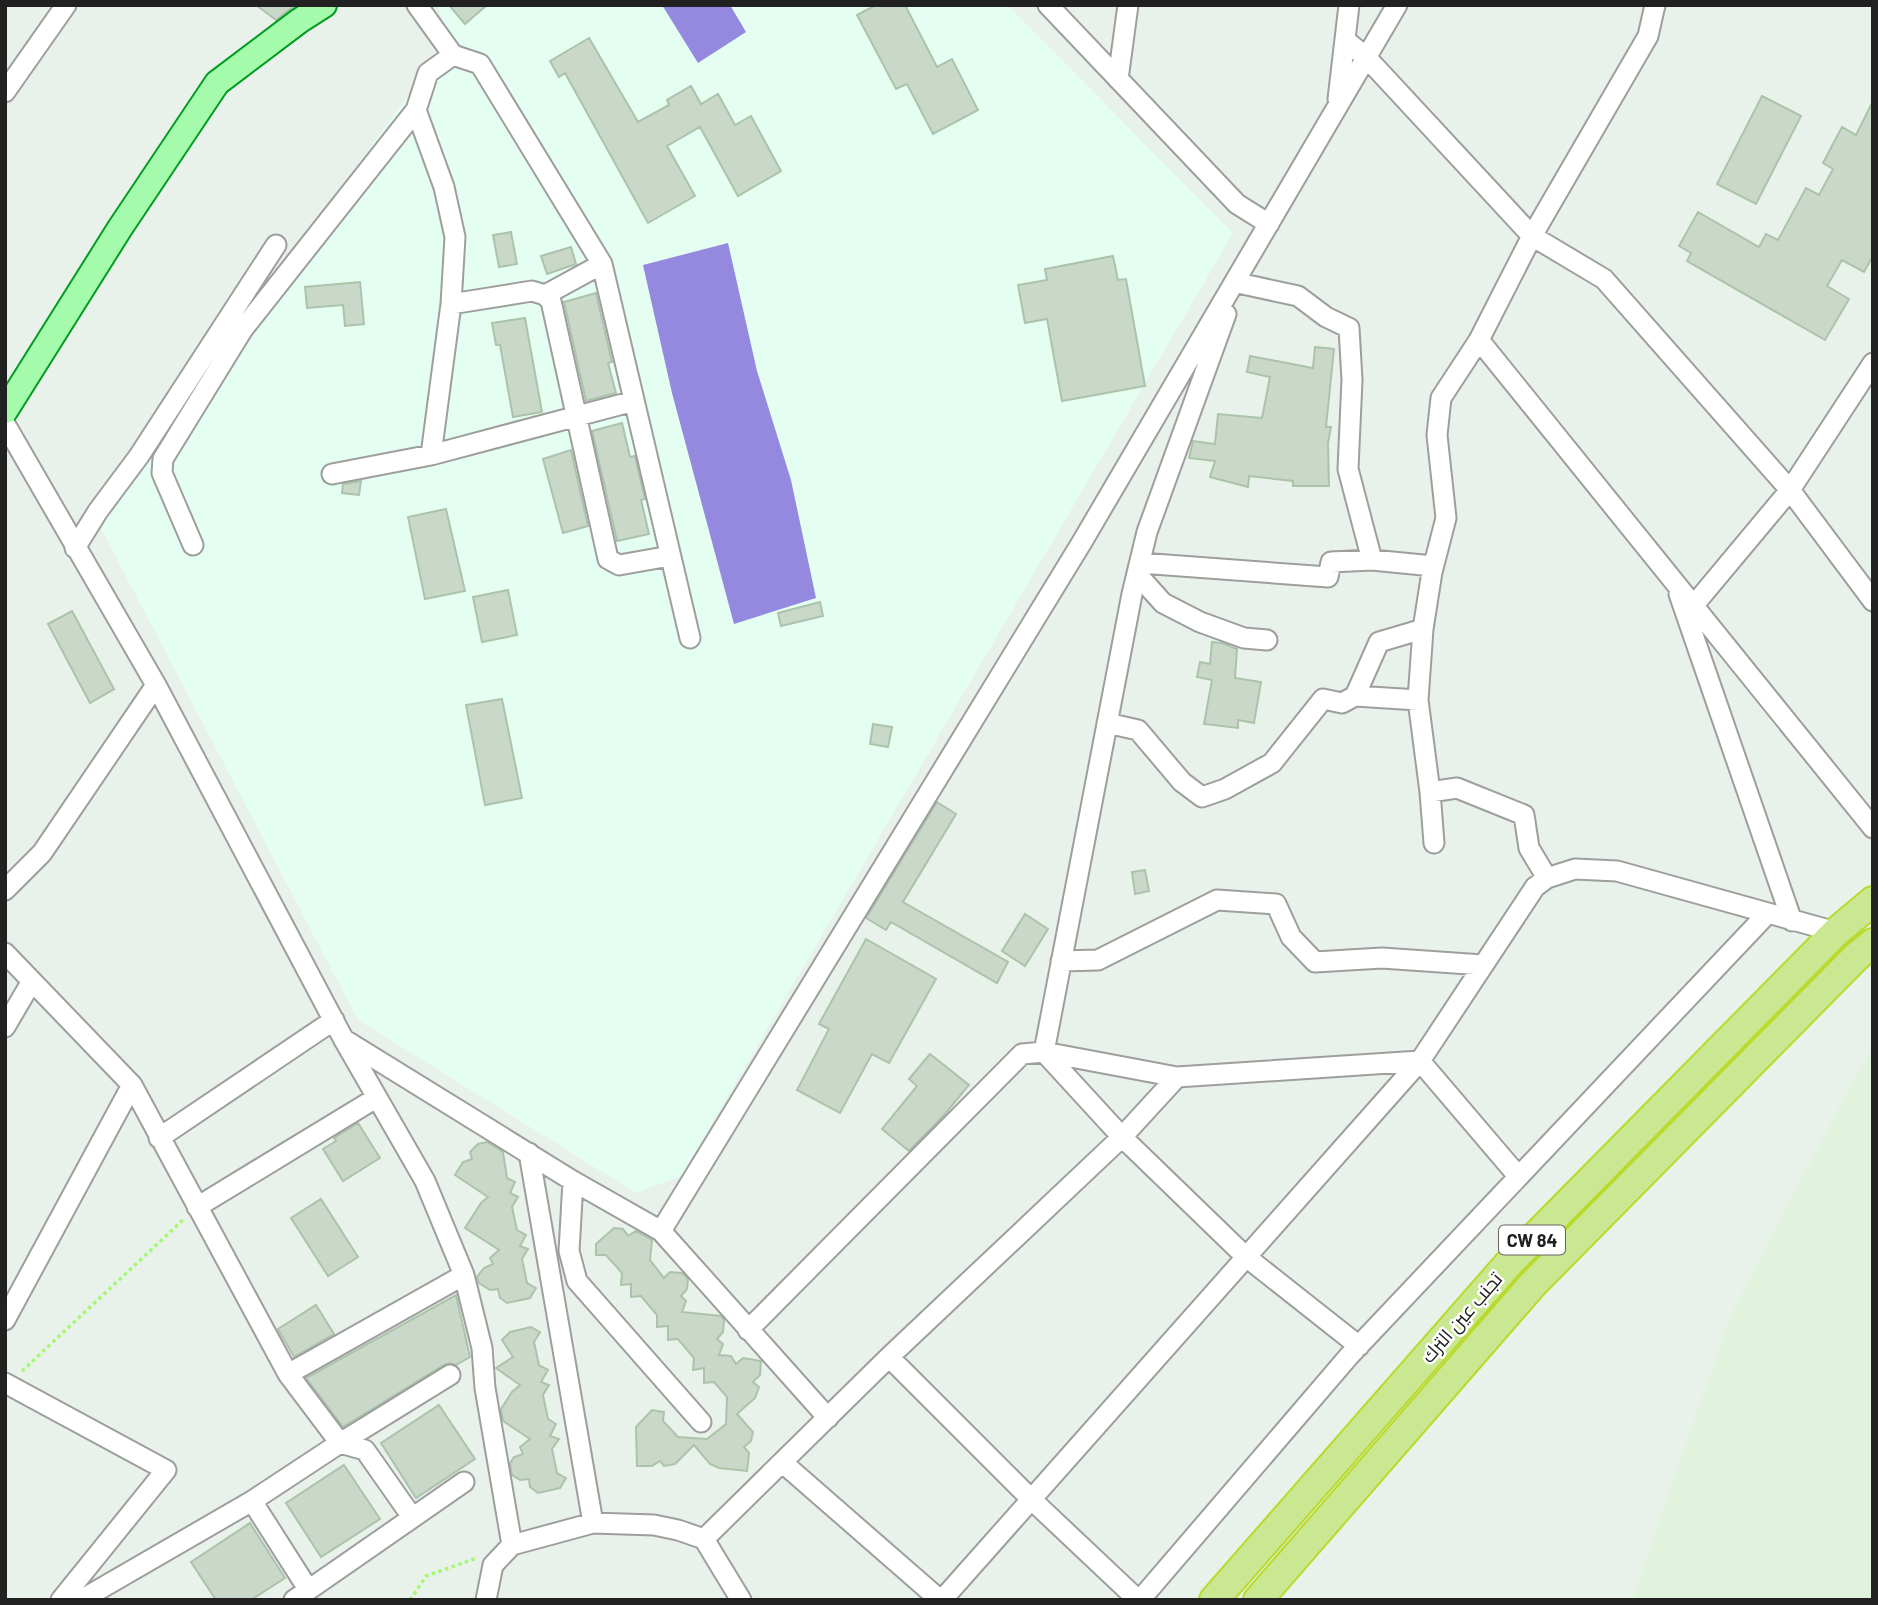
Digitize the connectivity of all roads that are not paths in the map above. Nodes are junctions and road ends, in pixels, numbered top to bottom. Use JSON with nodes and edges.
{"nodes":[{"id":1,"x":66,"y":5,"type":"edge"},
{"id":2,"x":324,"y":5,"type":"edge"},
{"id":3,"x":417,"y":5,"type":"edge"},
{"id":4,"x":1048,"y":5,"type":"edge"},
{"id":5,"x":1128,"y":5,"type":"edge"},
{"id":6,"x":1349,"y":5,"type":"edge"},
{"id":7,"x":1397,"y":5,"type":"edge"},
{"id":8,"x":1655,"y":5,"type":"edge"},
{"id":9,"x":1345,"y":40,"type":"junction"},
{"id":10,"x":453,"y":55,"type":"junction"},
{"id":11,"x":1366,"y":57,"type":"junction"},
{"id":12,"x":1118,"y":79,"type":"junction"},
{"id":13,"x":5,"y":92,"type":"edge"},
{"id":14,"x":1338,"y":107,"type":"junction"},
{"id":15,"x":416,"y":110,"type":"junction"},
{"id":16,"x":1269,"y":224,"type":"junction"},
{"id":17,"x":1532,"y":236,"type":"junction"},
{"id":18,"x":276,"y":245,"type":"dead end"},
{"id":19,"x":602,"y":264,"type":"junction"},
{"id":20,"x":1245,"y":265,"type":"junction"},
{"id":21,"x":1238,"y":283,"type":"junction"},
{"id":22,"x":545,"y":295,"type":"junction"},
{"id":23,"x":451,"y":304,"type":"junction"},
{"id":24,"x":1479,"y":340,"type":"junction"},
{"id":25,"x":1870,"y":375,"type":"edge"},
{"id":26,"x":634,"y":401,"type":"junction"},
{"id":27,"x":5,"y":411,"type":"edge"},
{"id":28,"x":575,"y":416,"type":"junction"},
{"id":29,"x":5,"y":424,"type":"edge"},
{"id":30,"x":431,"y":455,"type":"junction"},
{"id":31,"x":332,"y":474,"type":"dead end"},
{"id":32,"x":1790,"y":490,"type":"junction"},
{"id":33,"x":193,"y":545,"type":"dead end"},
{"id":34,"x":75,"y":548,"type":"junction"},
{"id":35,"x":670,"y":556,"type":"junction"},
{"id":36,"x":1372,"y":560,"type":"junction"},
{"id":37,"x":1433,"y":566,"type":"junction"},
{"id":38,"x":1138,"y":568,"type":"junction"},
{"id":39,"x":1673,"y":578,"type":"junction"},
{"id":40,"x":1873,"y":601,"type":"edge"},
{"id":41,"x":1694,"y":605,"type":"junction"},
{"id":42,"x":1423,"y":629,"type":"junction"},
{"id":43,"x":690,"y":638,"type":"dead end"},
{"id":44,"x":1266,"y":640,"type":"dead end"},
{"id":45,"x":156,"y":685,"type":"junction"},
{"id":46,"x":1355,"y":696,"type":"junction"},
{"id":47,"x":1418,"y":700,"type":"junction"},
{"id":48,"x":1107,"y":723,"type":"junction"},
{"id":49,"x":1430,"y":792,"type":"junction"},
{"id":50,"x":1872,"y":826,"type":"edge"},
{"id":51,"x":1434,"y":843,"type":"dead end"},
{"id":52,"x":1547,"y":878,"type":"junction"},
{"id":53,"x":5,"y":890,"type":"edge"},
{"id":54,"x":1873,"y":901,"type":"edge"},
{"id":55,"x":1767,"y":914,"type":"junction"},
{"id":56,"x":1792,"y":920,"type":"junction"},
{"id":57,"x":1836,"y":932,"type":"junction"},
{"id":58,"x":1873,"y":943,"type":"edge"},
{"id":59,"x":5,"y":953,"type":"edge"},
{"id":60,"x":1061,"y":961,"type":"junction"},
{"id":61,"x":1483,"y":965,"type":"junction"},
{"id":62,"x":32,"y":981,"type":"junction"},
{"id":63,"x":334,"y":1020,"type":"junction"},
{"id":64,"x":5,"y":1027,"type":"edge"},
{"id":65,"x":344,"y":1040,"type":"junction"},
{"id":66,"x":1044,"y":1052,"type":"junction"},
{"id":67,"x":1420,"y":1061,"type":"junction"},
{"id":68,"x":1177,"y":1077,"type":"junction"},
{"id":69,"x":132,"y":1085,"type":"junction"},
{"id":70,"x":376,"y":1098,"type":"junction"},
{"id":71,"x":1122,"y":1137,"type":"junction"},
{"id":72,"x":159,"y":1138,"type":"junction"},
{"id":73,"x":529,"y":1153,"type":"junction"},
{"id":74,"x":1518,"y":1176,"type":"junction"},
{"id":75,"x":573,"y":1181,"type":"junction"},
{"id":76,"x":197,"y":1208,"type":"junction"},
{"id":77,"x":661,"y":1231,"type":"junction"},
{"id":78,"x":1245,"y":1256,"type":"junction"},
{"id":79,"x":464,"y":1275,"type":"junction"},
{"id":80,"x":5,"y":1320,"type":"edge"},
{"id":81,"x":748,"y":1330,"type":"junction"},
{"id":82,"x":1359,"y":1346,"type":"junction"},
{"id":83,"x":889,"y":1357,"type":"junction"},
{"id":84,"x":288,"y":1374,"type":"junction"},
{"id":85,"x":450,"y":1375,"type":"dead end"},
{"id":86,"x":7,"y":1384,"type":"edge"},
{"id":87,"x":828,"y":1418,"type":"junction"},
{"id":88,"x":701,"y":1422,"type":"dead end"},
{"id":89,"x":340,"y":1443,"type":"junction"},
{"id":90,"x":783,"y":1463,"type":"junction"},
{"id":91,"x":464,"y":1482,"type":"dead end"},
{"id":92,"x":1032,"y":1500,"type":"junction"},
{"id":93,"x":252,"y":1501,"type":"junction"},
{"id":94,"x":412,"y":1517,"type":"junction"},
{"id":95,"x":593,"y":1523,"type":"junction"},
{"id":96,"x":704,"y":1539,"type":"junction"},
{"id":97,"x":512,"y":1545,"type":"junction"},
{"id":98,"x":301,"y":1594,"type":"edge"},
{"id":99,"x":61,"y":1600,"type":"edge"},
{"id":100,"x":81,"y":1600,"type":"edge"},
{"id":101,"x":486,"y":1600,"type":"edge"},
{"id":102,"x":741,"y":1600,"type":"edge"},
{"id":103,"x":941,"y":1600,"type":"edge"},
{"id":104,"x":1139,"y":1600,"type":"edge"},
{"id":105,"x":1214,"y":1600,"type":"edge"},
{"id":106,"x":1258,"y":1600,"type":"edge"}],
"edges":[{"from":1,"to":13,"type":"street"},
{"from":2,"to":27,"type":"main road"},
{"from":3,"to":10,"type":"street"},
{"from":4,"to":12,"type":"street"},
{"from":5,"to":12,"type":"street"},
{"from":6,"to":9,"type":"street"},
{"from":7,"to":11,"type":"street"},
{"from":8,"to":17,"type":"street"},
{"from":9,"to":11,"type":"street"},
{"from":9,"to":14,"type":"street"},
{"from":10,"to":15,"type":"street"},
{"from":10,"to":19,"type":"street"},
{"from":11,"to":14,"type":"street"},
{"from":11,"to":17,"type":"street"},
{"from":12,"to":16,"type":"street"},
{"from":14,"to":16,"type":"street"},
{"from":15,"to":23,"type":"street"},
{"from":15,"to":33,"type":"street"},
{"from":16,"to":20,"type":"street"},
{"from":17,"to":24,"type":"street"},
{"from":17,"to":32,"type":"street"},
{"from":18,"to":34,"type":"street"},
{"from":19,"to":22,"type":"street"},
{"from":19,"to":26,"type":"street"},
{"from":20,"to":21,"type":"street"},
{"from":20,"to":77,"type":"street"},
{"from":21,"to":36,"type":"street"},
{"from":21,"to":38,"type":"street"},
{"from":22,"to":23,"type":"street"},
{"from":22,"to":28,"type":"street"},
{"from":23,"to":30,"type":"street"},
{"from":24,"to":37,"type":"street"},
{"from":24,"to":39,"type":"street"},
{"from":25,"to":32,"type":"street"},
{"from":26,"to":28,"type":"street"},
{"from":26,"to":35,"type":"street"},
{"from":28,"to":30,"type":"street"},
{"from":28,"to":35,"type":"street"},
{"from":29,"to":34,"type":"street"},
{"from":30,"to":31,"type":"street"},
{"from":32,"to":40,"type":"street"},
{"from":32,"to":41,"type":"street"},
{"from":34,"to":45,"type":"street"},
{"from":35,"to":43,"type":"street"},
{"from":36,"to":37,"type":"street"},
{"from":36,"to":38,"type":"street"},
{"from":37,"to":42,"type":"street"},
{"from":38,"to":44,"type":"street"},
{"from":38,"to":48,"type":"street"},
{"from":39,"to":41,"type":"street"},
{"from":39,"to":56,"type":"street"},
{"from":41,"to":50,"type":"street"},
{"from":42,"to":46,"type":"street"},
{"from":42,"to":47,"type":"street"},
{"from":45,"to":53,"type":"street"},
{"from":45,"to":63,"type":"street"},
{"from":46,"to":47,"type":"street"},
{"from":46,"to":48,"type":"street"},
{"from":47,"to":49,"type":"street"},
{"from":48,"to":60,"type":"street"},
{"from":49,"to":51,"type":"street"},
{"from":49,"to":52,"type":"street"},
{"from":52,"to":55,"type":"street"},
{"from":52,"to":61,"type":"street"},
{"from":54,"to":57,"type":"highway","name":"تجنب عين الترك","number":"CW 84"},
{"from":55,"to":56,"type":"street"},
{"from":55,"to":74,"type":"street"},
{"from":56,"to":57,"type":"street"},
{"from":57,"to":105,"type":"highway","name":"تجنب عين الترك","number":"CW 84"},
{"from":58,"to":106,"type":"highway","name":"تجنب عين الترك","number":"CW 84"},
{"from":59,"to":62,"type":"street"},
{"from":60,"to":61,"type":"street"},
{"from":60,"to":66,"type":"street"},
{"from":61,"to":67,"type":"street"},
{"from":62,"to":64,"type":"street"},
{"from":62,"to":69,"type":"street"},
{"from":63,"to":65,"type":"street"},
{"from":63,"to":72,"type":"street"},
{"from":65,"to":70,"type":"street"},
{"from":65,"to":73,"type":"street"},
{"from":66,"to":68,"type":"street"},
{"from":66,"to":71,"type":"street"},
{"from":66,"to":81,"type":"street"},
{"from":67,"to":68,"type":"street"},
{"from":67,"to":74,"type":"street"},
{"from":67,"to":78,"type":"street"},
{"from":68,"to":71,"type":"street"},
{"from":69,"to":72,"type":"street"},
{"from":69,"to":80,"type":"street"},
{"from":70,"to":76,"type":"street"},
{"from":70,"to":79,"type":"street"},
{"from":71,"to":78,"type":"street"},
{"from":71,"to":83,"type":"street"},
{"from":72,"to":76,"type":"street"},
{"from":73,"to":75,"type":"street"},
{"from":73,"to":95,"type":"street"},
{"from":74,"to":82,"type":"street"},
{"from":75,"to":77,"type":"street"},
{"from":75,"to":88,"type":"street"},
{"from":76,"to":84,"type":"street"},
{"from":77,"to":81,"type":"street"},
{"from":78,"to":82,"type":"street"},
{"from":78,"to":92,"type":"street"},
{"from":79,"to":84,"type":"street"},
{"from":79,"to":97,"type":"street"},
{"from":81,"to":87,"type":"street"},
{"from":82,"to":104,"type":"street"},
{"from":83,"to":87,"type":"street"},
{"from":83,"to":92,"type":"street"},
{"from":84,"to":89,"type":"street"},
{"from":85,"to":89,"type":"street"},
{"from":86,"to":99,"type":"street"},
{"from":87,"to":90,"type":"street"},
{"from":89,"to":93,"type":"street"},
{"from":89,"to":94,"type":"street"},
{"from":90,"to":96,"type":"street"},
{"from":90,"to":103,"type":"street"},
{"from":91,"to":94,"type":"street"},
{"from":92,"to":103,"type":"street"},
{"from":92,"to":104,"type":"street"},
{"from":93,"to":98,"type":"street"},
{"from":93,"to":100,"type":"street"},
{"from":94,"to":98,"type":"street"},
{"from":95,"to":96,"type":"street"},
{"from":95,"to":97,"type":"street"},
{"from":96,"to":102,"type":"street"},
{"from":97,"to":101,"type":"street"}]}
